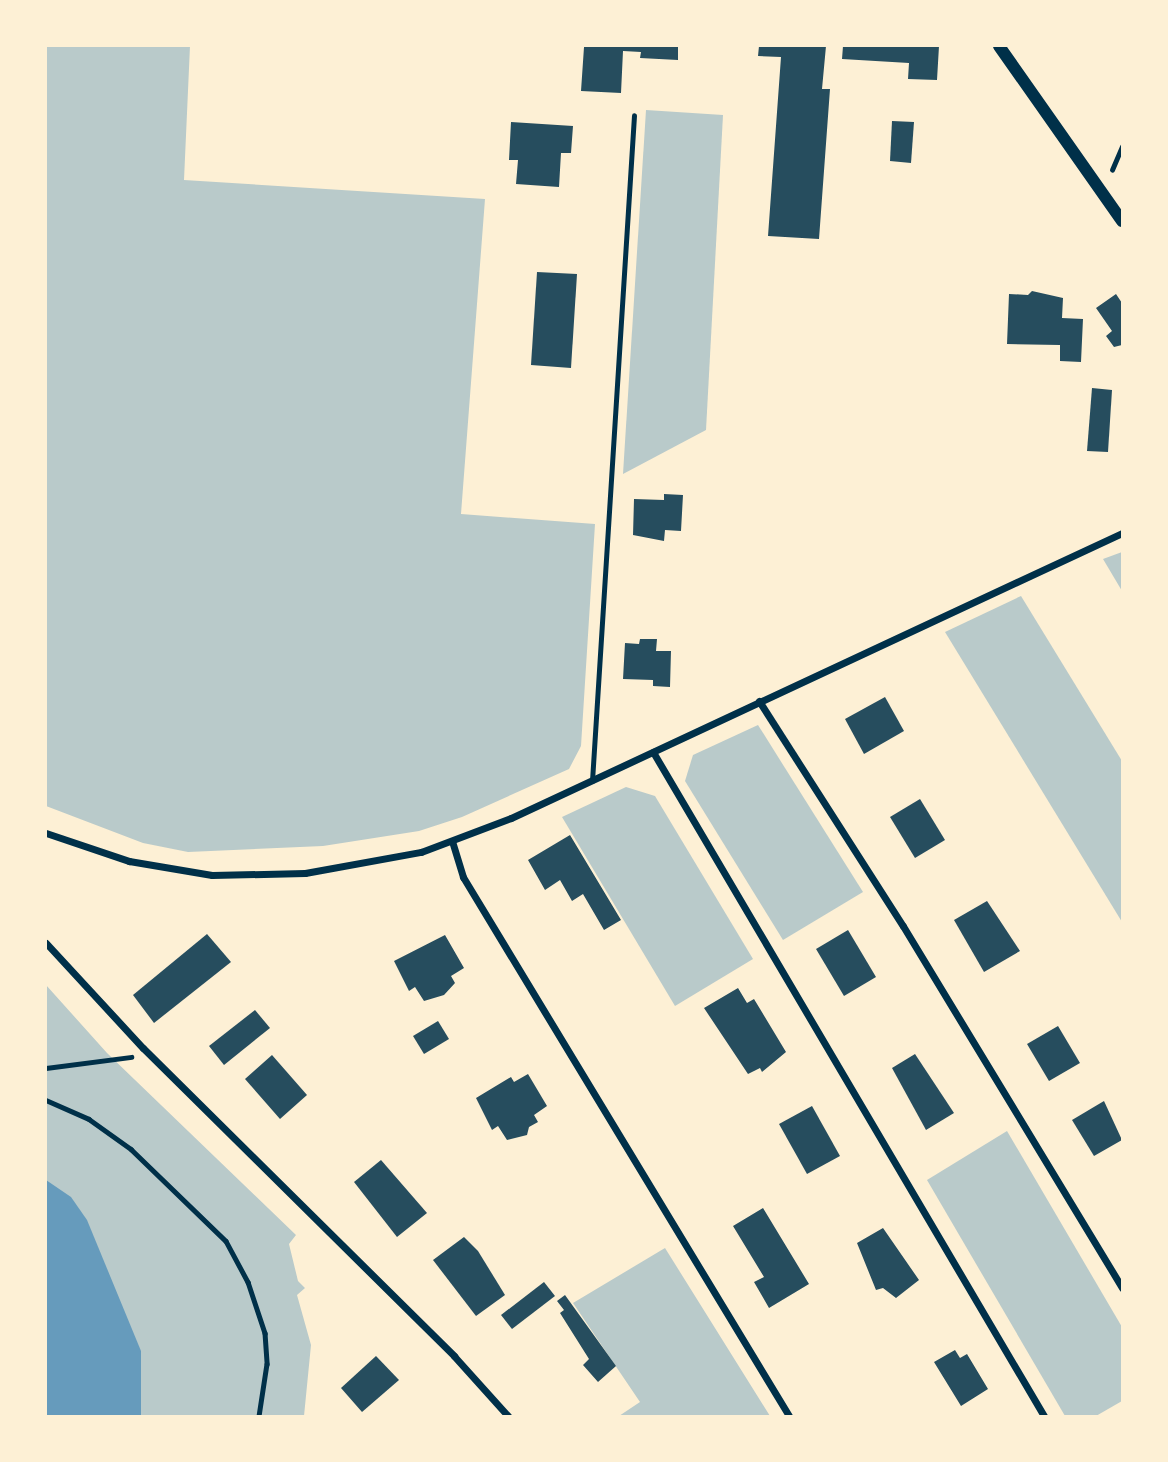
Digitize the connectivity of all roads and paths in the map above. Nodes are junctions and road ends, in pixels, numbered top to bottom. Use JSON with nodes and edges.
{"nodes":[{"id":1,"x":999,"y":46,"type":"edge"},
{"id":2,"x":634,"y":115,"type":"dead end"},
{"id":3,"x":1122,"y":148,"type":"edge"},
{"id":4,"x":1112,"y":170,"type":"dead end"},
{"id":5,"x":1122,"y":221,"type":"edge"},
{"id":6,"x":1122,"y":533,"type":"edge"},
{"id":7,"x":759,"y":701,"type":"junction"},
{"id":8,"x":653,"y":752,"type":"junction"},
{"id":9,"x":592,"y":781,"type":"junction"},
{"id":10,"x":46,"y":833,"type":"edge"},
{"id":11,"x":452,"y":841,"type":"junction"},
{"id":12,"x":46,"y":943,"type":"edge"},
{"id":13,"x":143,"y":1048,"type":"junction"},
{"id":14,"x":46,"y":1068,"type":"edge"},
{"id":15,"x":46,"y":1100,"type":"edge"},
{"id":16,"x":1122,"y":1288,"type":"edge"},
{"id":17,"x":259,"y":1416,"type":"edge"},
{"id":18,"x":508,"y":1416,"type":"edge"},
{"id":19,"x":789,"y":1416,"type":"edge"},
{"id":20,"x":1044,"y":1416,"type":"edge"}],
"edges":[{"from":1,"to":5,"type":"street"},
{"from":2,"to":9,"type":"lane"},
{"from":3,"to":4,"type":"path"},
{"from":6,"to":7,"type":"street"},
{"from":7,"to":8,"type":"street"},
{"from":7,"to":16,"type":"street"},
{"from":8,"to":9,"type":"street"},
{"from":8,"to":20,"type":"street"},
{"from":9,"to":11,"type":"street"},
{"from":10,"to":11,"type":"street"},
{"from":11,"to":19,"type":"street"},
{"from":12,"to":13,"type":"street"},
{"from":13,"to":14,"type":"path"},
{"from":13,"to":18,"type":"street"},
{"from":15,"to":17,"type":"path"}]}
